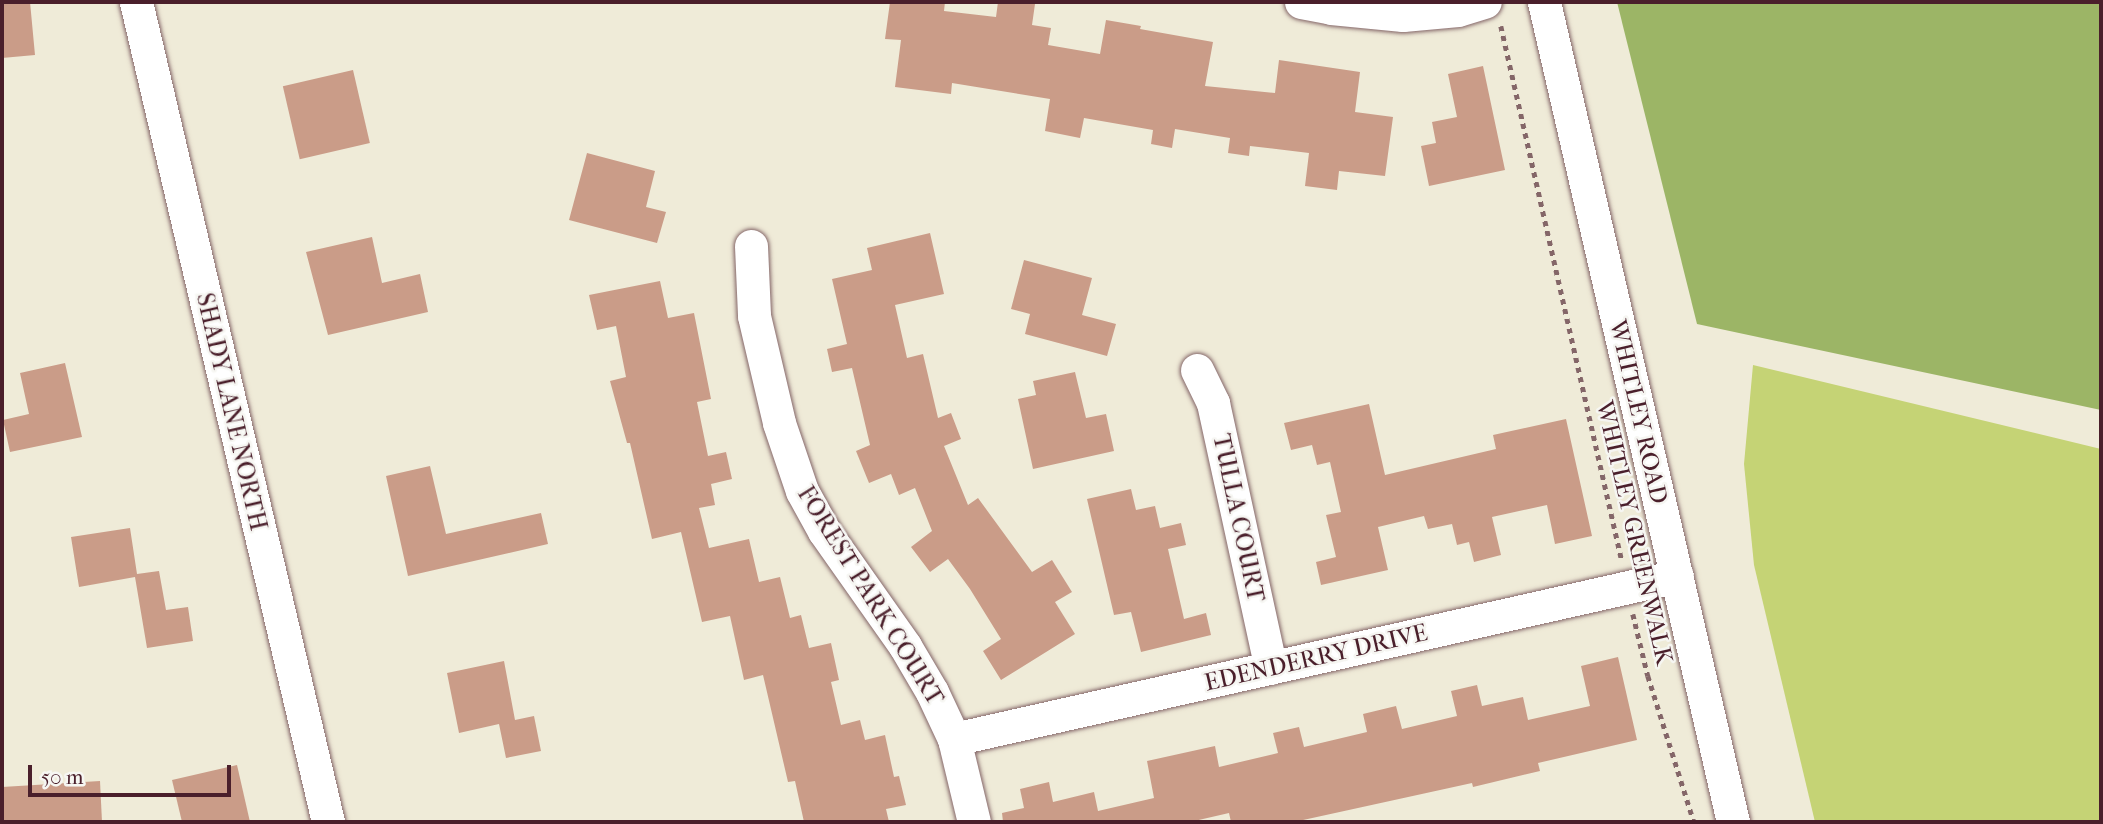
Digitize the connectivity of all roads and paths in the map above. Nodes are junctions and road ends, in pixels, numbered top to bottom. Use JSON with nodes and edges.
{"nodes":[{"id":1,"x":136,"y":2,"type":"edge"},
{"id":2,"x":1301,"y":2,"type":"edge"},
{"id":3,"x":1544,"y":2,"type":"edge"},
{"id":4,"x":1492,"y":8,"type":"edge"},
{"id":5,"x":751,"y":246,"type":"dead end"},
{"id":6,"x":1197,"y":370,"type":"dead end"},
{"id":7,"x":1677,"y":576,"type":"junction"},
{"id":8,"x":1628,"y":588,"type":"junction"},
{"id":9,"x":1271,"y":668,"type":"junction"},
{"id":10,"x":954,"y":739,"type":"junction"},
{"id":11,"x":328,"y":822,"type":"edge"},
{"id":12,"x":974,"y":822,"type":"edge"},
{"id":13,"x":1694,"y":822,"type":"edge"},
{"id":14,"x":1733,"y":822,"type":"edge"}],
"edges":[{"from":1,"to":11,"type":"street","name":"SHADY LANE NORTH"},
{"from":2,"to":4,"type":"street"},
{"from":3,"to":7,"type":"street","name":"WHITLEY ROAD"},
{"from":4,"to":8,"type":"path","name":"WHITLEY GREENWALK"},
{"from":5,"to":10,"type":"street","name":"FOREST PARK COURT"},
{"from":6,"to":9,"type":"street","name":"TULLA COURT"},
{"from":7,"to":8,"type":"street","name":"EDENDERRY DRIVE"},
{"from":7,"to":14,"type":"street","name":"WHITLEY ROAD"},
{"from":8,"to":9,"type":"street","name":"EDENDERRY DRIVE"},
{"from":8,"to":13,"type":"path","name":"WHITLEY GREENWALK"},
{"from":9,"to":10,"type":"street","name":"EDENDERRY DRIVE"},
{"from":10,"to":12,"type":"street","name":"FOREST PARK COURT"}]}
